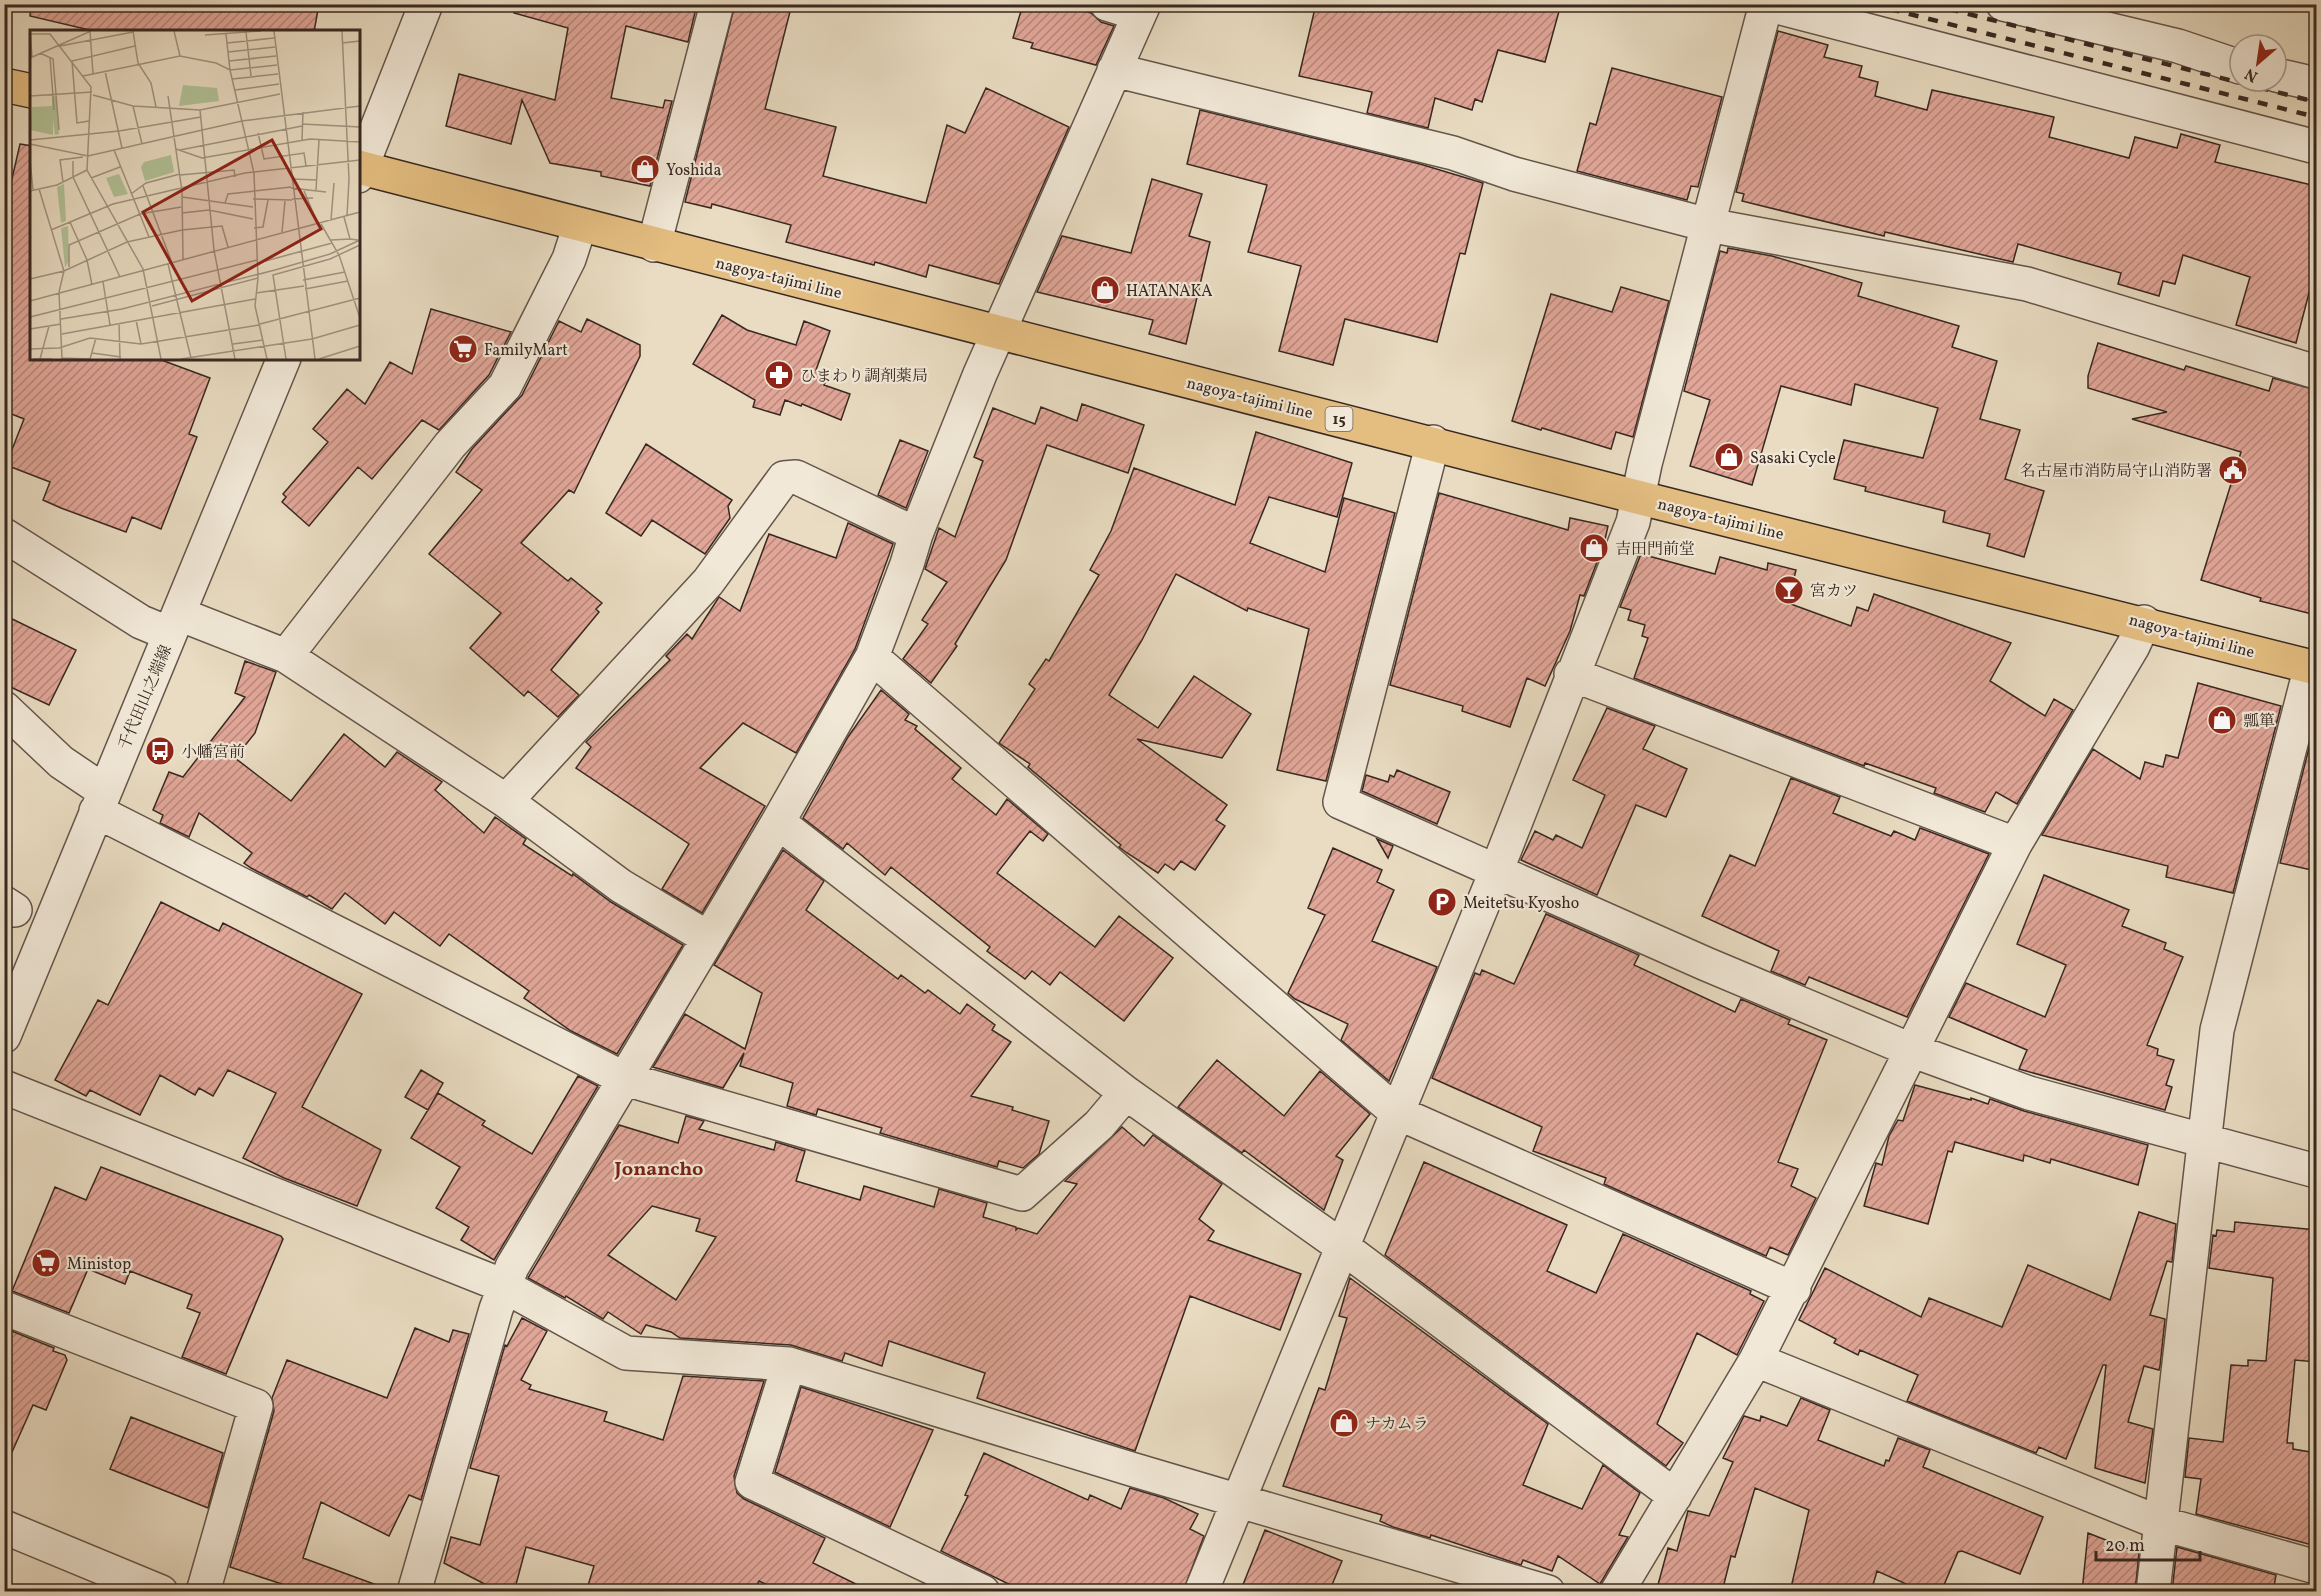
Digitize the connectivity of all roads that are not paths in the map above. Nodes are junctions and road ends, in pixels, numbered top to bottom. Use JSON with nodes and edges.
{"nodes":[{"id":1,"x":426,"y":4,"type":"edge"},
{"id":2,"x":717,"y":4,"type":"edge"},
{"id":3,"x":1107,"y":4,"type":"edge"},
{"id":4,"x":1766,"y":4,"type":"edge"},
{"id":5,"x":2003,"y":4,"type":"edge"},
{"id":6,"x":1141,"y":9,"type":"edge"},
{"id":7,"x":2228,"y":63,"type":"edge"},
{"id":8,"x":1114,"y":70,"type":"junction"},
{"id":9,"x":2288,"y":78,"type":"edge"},
{"id":10,"x":2316,"y":84,"type":"edge"},
{"id":11,"x":2316,"y":147,"type":"edge"},
{"id":12,"x":360,"y":170,"type":"edge"},
{"id":13,"x":580,"y":225,"type":"junction"},
{"id":14,"x":1708,"y":225,"type":"junction"},
{"id":15,"x":654,"y":244,"type":"junction"},
{"id":16,"x":997,"y":333,"type":"junction"},
{"id":17,"x":283,"y":360,"type":"edge"},
{"id":18,"x":2316,"y":372,"type":"edge"},
{"id":19,"x":1433,"y":442,"type":"junction"},
{"id":20,"x":1637,"y":497,"type":"junction"},
{"id":21,"x":916,"y":534,"type":"junction"},
{"id":22,"x":4,"y":535,"type":"edge"},
{"id":23,"x":2144,"y":622,"type":"junction"},
{"id":24,"x":175,"y":624,"type":"junction"},
{"id":25,"x":286,"y":656,"type":"junction"},
{"id":26,"x":872,"y":657,"type":"junction"},
{"id":27,"x":2314,"y":667,"type":"edge"},
{"id":28,"x":1571,"y":674,"type":"junction"},
{"id":29,"x":4,"y":708,"type":"edge"},
{"id":30,"x":100,"y":801,"type":"junction"},
{"id":31,"x":506,"y":801,"type":"junction"},
{"id":32,"x":778,"y":822,"type":"junction"},
{"id":33,"x":2015,"y":844,"type":"junction"},
{"id":34,"x":1496,"y":872,"type":"junction"},
{"id":35,"x":708,"y":939,"type":"junction"},
{"id":36,"x":4,"y":1036,"type":"edge"},
{"id":37,"x":1911,"y":1050,"type":"junction"},
{"id":38,"x":625,"y":1079,"type":"junction"},
{"id":39,"x":4,"y":1087,"type":"edge"},
{"id":40,"x":1126,"y":1093,"type":"junction"},
{"id":41,"x":1396,"y":1112,"type":"junction"},
{"id":42,"x":2207,"y":1139,"type":"junction"},
{"id":43,"x":2316,"y":1171,"type":"edge"},
{"id":44,"x":1344,"y":1248,"type":"junction"},
{"id":45,"x":504,"y":1286,"type":"junction"},
{"id":46,"x":1794,"y":1289,"type":"junction"},
{"id":47,"x":4,"y":1308,"type":"edge"},
{"id":48,"x":1756,"y":1360,"type":"junction"},
{"id":49,"x":789,"y":1364,"type":"junction"},
{"id":50,"x":1675,"y":1496,"type":"junction"},
{"id":51,"x":1240,"y":1501,"type":"junction"},
{"id":52,"x":2160,"y":1523,"type":"junction"},
{"id":53,"x":4,"y":1527,"type":"edge"},
{"id":54,"x":2316,"y":1568,"type":"edge"},
{"id":55,"x":161,"y":1592,"type":"edge"},
{"id":56,"x":203,"y":1592,"type":"edge"},
{"id":57,"x":414,"y":1592,"type":"edge"},
{"id":58,"x":983,"y":1592,"type":"edge"},
{"id":59,"x":1201,"y":1592,"type":"edge"},
{"id":60,"x":1548,"y":1592,"type":"edge"},
{"id":61,"x":1617,"y":1592,"type":"edge"},
{"id":62,"x":2153,"y":1592,"type":"edge"}],
"edges":[{"from":1,"to":12,"type":"street"},
{"from":2,"to":15,"type":"street"},
{"from":3,"to":6,"type":"street"},
{"from":4,"to":11,"type":"street"},
{"from":4,"to":14,"type":"street"},
{"from":5,"to":7,"type":"street"},
{"from":6,"to":8,"type":"street"},
{"from":8,"to":14,"type":"street"},
{"from":8,"to":16,"type":"street"},
{"from":9,"to":10,"type":"street"},
{"from":12,"to":13,"type":"main road","name":"nagoya-tajimi line","number":"15"},
{"from":13,"to":15,"type":"main road","name":"nagoya-tajimi line","number":"15"},
{"from":13,"to":25,"type":"street"},
{"from":14,"to":18,"type":"street"},
{"from":14,"to":20,"type":"street"},
{"from":15,"to":16,"type":"main road","name":"nagoya-tajimi line","number":"15"},
{"from":16,"to":19,"type":"main road","name":"nagoya-tajimi line","number":"15"},
{"from":16,"to":21,"type":"street"},
{"from":17,"to":24,"type":"street","name":"千代田山之端線"},
{"from":19,"to":20,"type":"main road","name":"nagoya-tajimi line","number":"15"},
{"from":19,"to":34,"type":"street"},
{"from":20,"to":23,"type":"main road","name":"nagoya-tajimi line","number":"15"},
{"from":20,"to":28,"type":"street"},
{"from":21,"to":26,"type":"street"},
{"from":21,"to":31,"type":"street"},
{"from":22,"to":24,"type":"street"},
{"from":23,"to":27,"type":"main road","name":"nagoya-tajimi line","number":"15"},
{"from":23,"to":33,"type":"street"},
{"from":24,"to":25,"type":"street"},
{"from":24,"to":30,"type":"street","name":"千代田山之端線"},
{"from":25,"to":31,"type":"street"},
{"from":26,"to":32,"type":"street"},
{"from":26,"to":41,"type":"street"},
{"from":27,"to":42,"type":"street"},
{"from":28,"to":33,"type":"street"},
{"from":28,"to":34,"type":"street"},
{"from":29,"to":30,"type":"street"},
{"from":30,"to":36,"type":"street","name":"千代田山之端線"},
{"from":30,"to":38,"type":"street"},
{"from":31,"to":35,"type":"street"},
{"from":32,"to":35,"type":"street"},
{"from":32,"to":40,"type":"street"},
{"from":33,"to":37,"type":"street"},
{"from":34,"to":37,"type":"street"},
{"from":34,"to":41,"type":"street"},
{"from":35,"to":38,"type":"street"},
{"from":37,"to":42,"type":"street"},
{"from":37,"to":46,"type":"street"},
{"from":38,"to":40,"type":"street"},
{"from":38,"to":45,"type":"street"},
{"from":39,"to":45,"type":"street"},
{"from":40,"to":44,"type":"street"},
{"from":41,"to":44,"type":"street"},
{"from":41,"to":46,"type":"street"},
{"from":42,"to":43,"type":"street"},
{"from":42,"to":52,"type":"street"},
{"from":44,"to":50,"type":"street"},
{"from":44,"to":51,"type":"street"},
{"from":45,"to":49,"type":"street"},
{"from":45,"to":57,"type":"street"},
{"from":46,"to":48,"type":"street"},
{"from":47,"to":56,"type":"street"},
{"from":48,"to":50,"type":"street"},
{"from":48,"to":52,"type":"street"},
{"from":49,"to":51,"type":"street"},
{"from":49,"to":58,"type":"street"},
{"from":50,"to":61,"type":"street"},
{"from":51,"to":59,"type":"street"},
{"from":51,"to":60,"type":"street"},
{"from":52,"to":54,"type":"street"},
{"from":52,"to":62,"type":"street"},
{"from":53,"to":55,"type":"street"}]}
